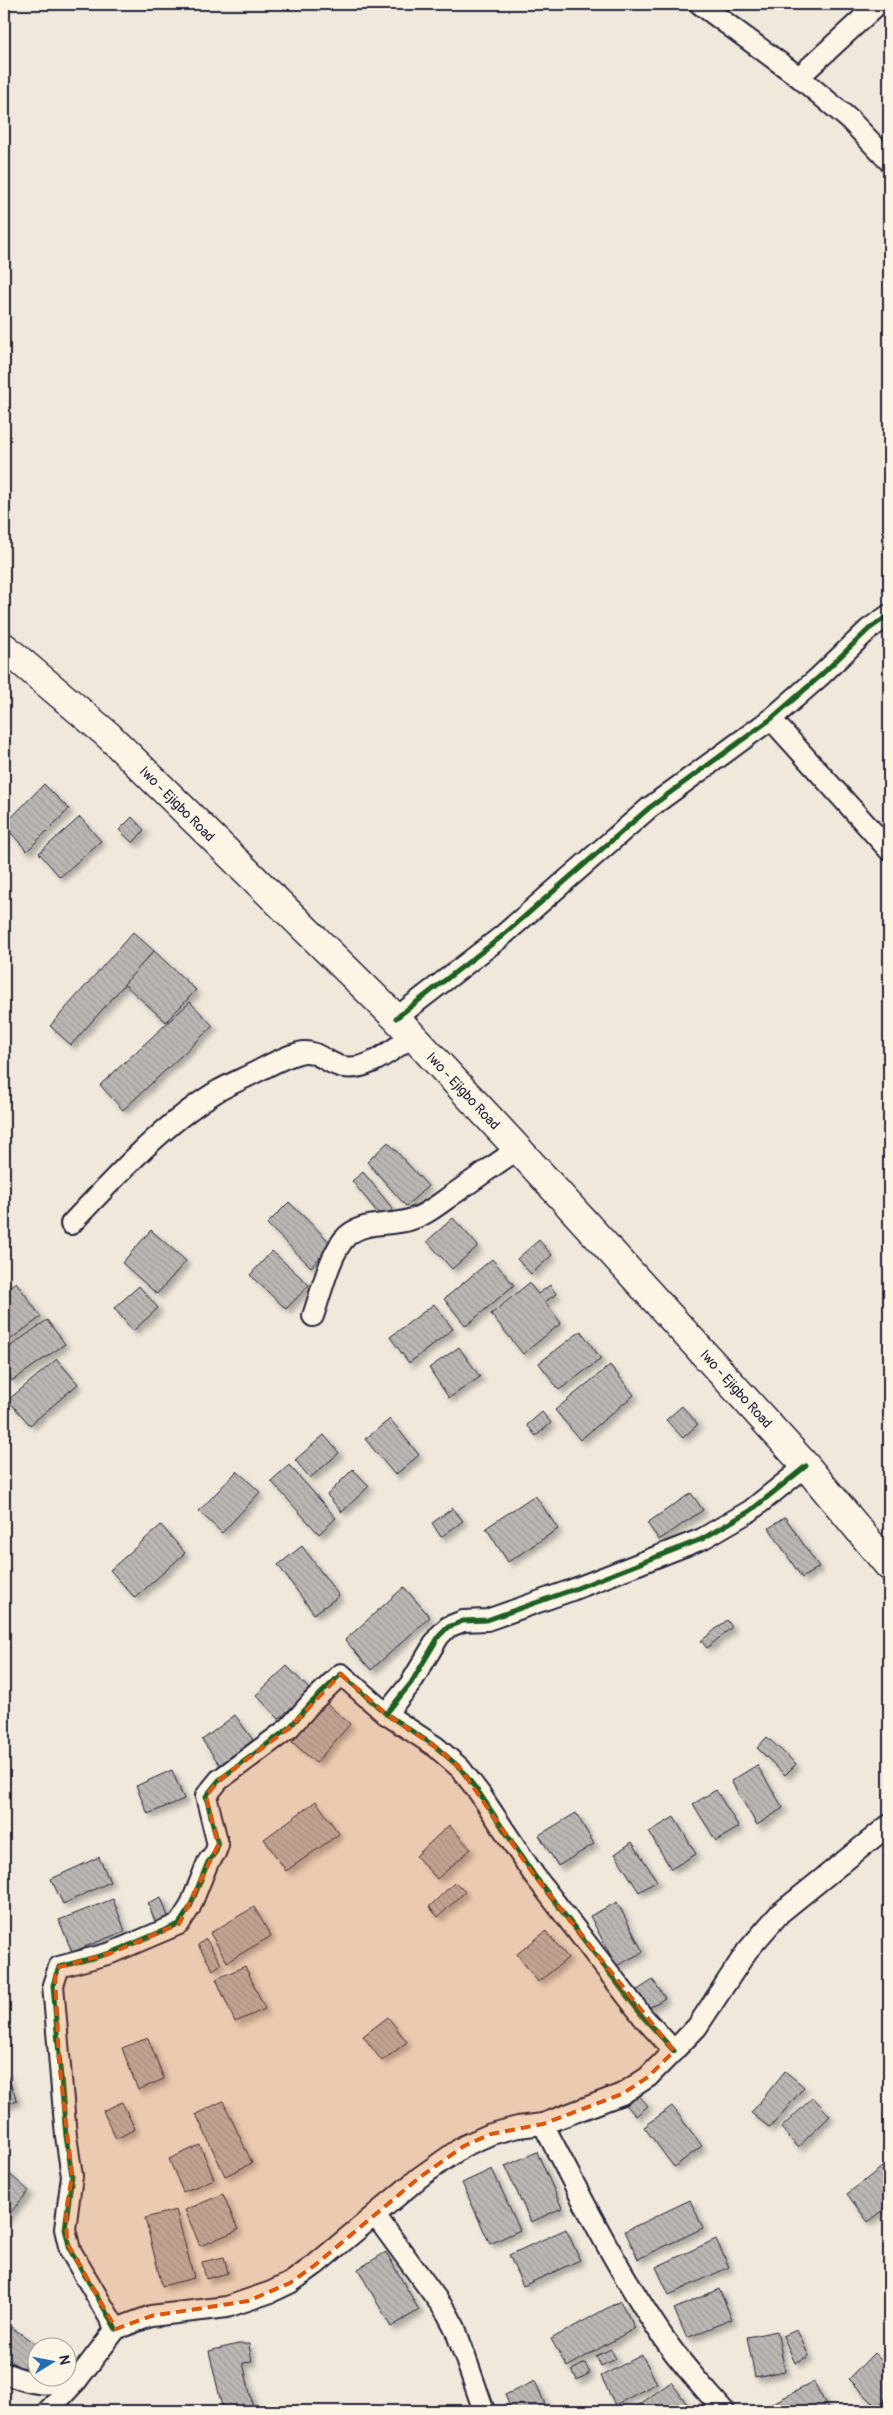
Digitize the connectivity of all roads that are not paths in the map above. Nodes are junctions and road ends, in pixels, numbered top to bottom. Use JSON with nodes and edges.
{"nodes":[{"id":1,"x":700,"y":4,"type":"edge"},
{"id":2,"x":878,"y":4,"type":"edge"},
{"id":3,"x":799,"y":77,"type":"junction"},
{"id":4,"x":889,"y":161,"type":"edge"},
{"id":5,"x":889,"y":615,"type":"edge"},
{"id":6,"x":4,"y":647,"type":"edge"},
{"id":7,"x":771,"y":719,"type":"junction"},
{"id":8,"x":889,"y":850,"type":"edge"},
{"id":9,"x":404,"y":1028,"type":"junction"},
{"id":10,"x":518,"y":1149,"type":"junction"},
{"id":11,"x":70,"y":1224,"type":"dead end"},
{"id":12,"x":313,"y":1316,"type":"dead end"},
{"id":13,"x":806,"y":1466,"type":"junction"},
{"id":14,"x":889,"y":1566,"type":"edge"},
{"id":15,"x":386,"y":1714,"type":"junction"},
{"id":16,"x":889,"y":1825,"type":"edge"},
{"id":17,"x":674,"y":2051,"type":"junction"},
{"id":18,"x":543,"y":2124,"type":"junction"},
{"id":19,"x":375,"y":2215,"type":"junction"},
{"id":20,"x":116,"y":2329,"type":"junction"},
{"id":21,"x":4,"y":2373,"type":"edge"},
{"id":22,"x":78,"y":2379,"type":"edge"},
{"id":23,"x":28,"y":2383,"type":"edge"},
{"id":24,"x":70,"y":2388,"type":"edge"},
{"id":25,"x":54,"y":2408,"type":"edge"},
{"id":26,"x":484,"y":2411,"type":"edge"},
{"id":27,"x":724,"y":2411,"type":"edge"}],
"edges":[{"from":1,"to":3,"type":"street"},
{"from":2,"to":3,"type":"street"},
{"from":3,"to":4,"type":"street"},
{"from":5,"to":7,"type":"street"},
{"from":6,"to":9,"type":"main road","name":"Iwo - Ejigbo Road"},
{"from":7,"to":8,"type":"street"},
{"from":7,"to":9,"type":"street"},
{"from":9,"to":10,"type":"main road","name":"Iwo - Ejigbo Road"},
{"from":9,"to":11,"type":"street"},
{"from":10,"to":12,"type":"street"},
{"from":10,"to":13,"type":"main road","name":"Iwo - Ejigbo Road"},
{"from":13,"to":14,"type":"main road","name":"Iwo - Ejigbo Road"},
{"from":13,"to":15,"type":"street"},
{"from":15,"to":17,"type":"street"},
{"from":15,"to":20,"type":"street"},
{"from":16,"to":17,"type":"street"},
{"from":17,"to":18,"type":"street"},
{"from":18,"to":19,"type":"street"},
{"from":18,"to":27,"type":"street"},
{"from":19,"to":20,"type":"street"},
{"from":19,"to":26,"type":"street"},
{"from":20,"to":22,"type":"street"},
{"from":21,"to":23,"type":"street"},
{"from":24,"to":25,"type":"street"}]}
